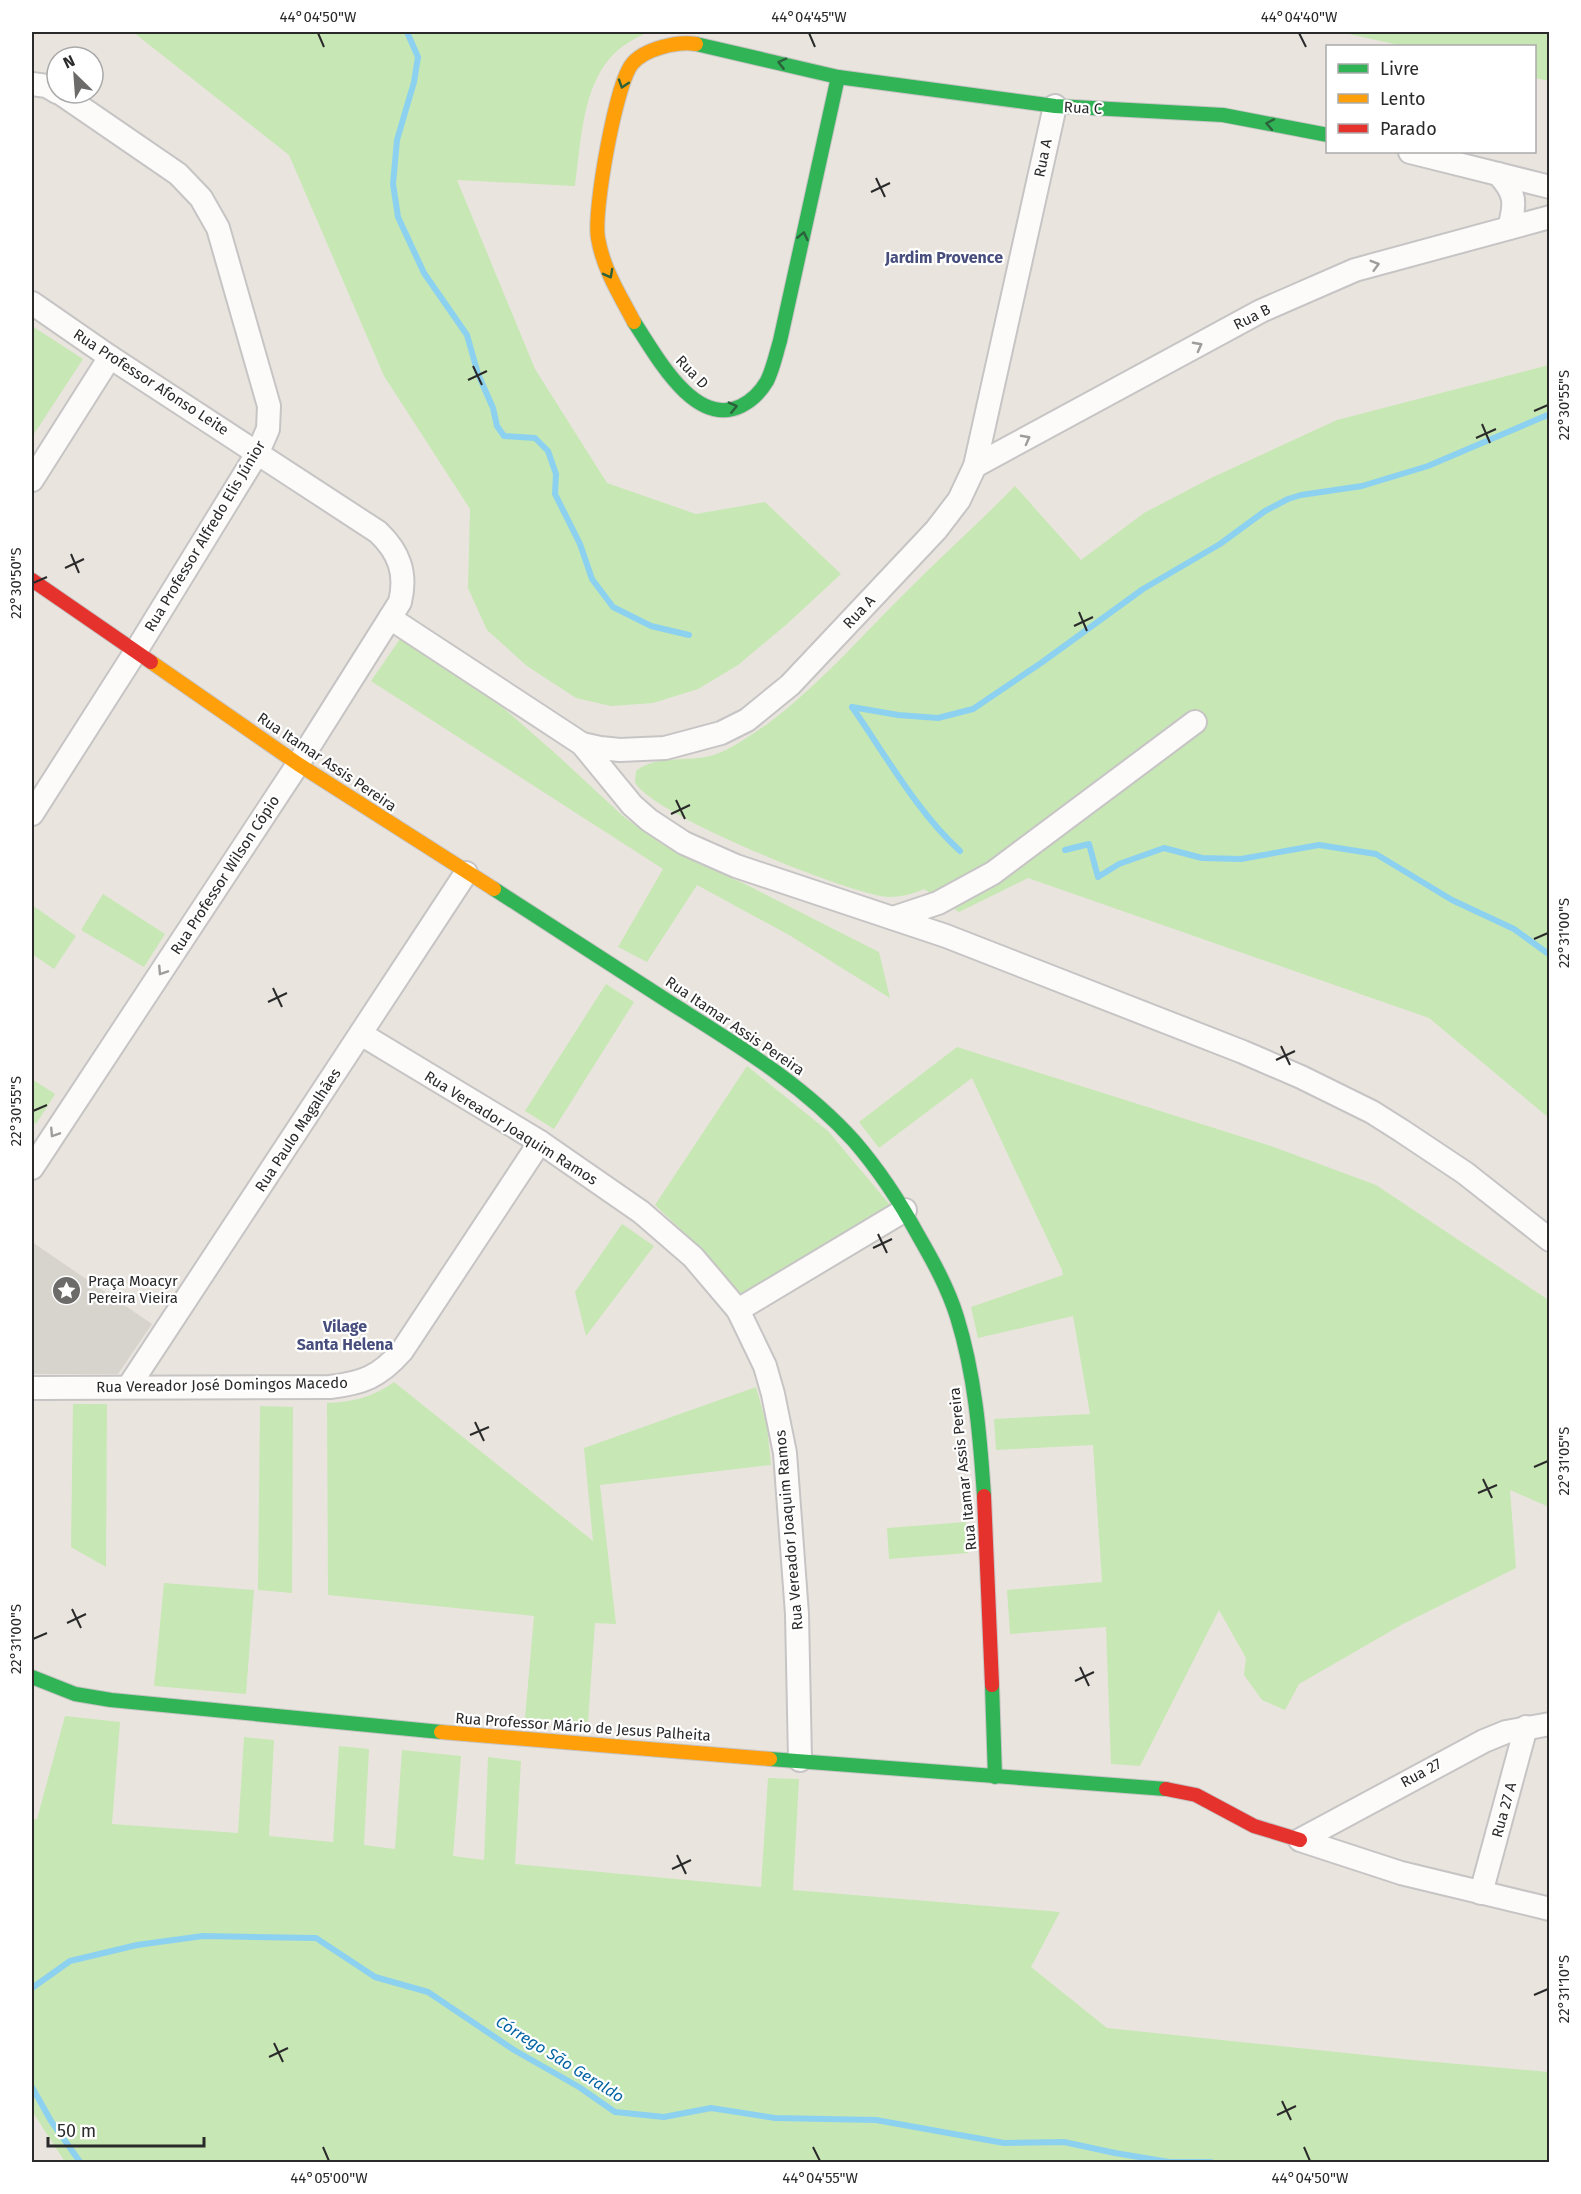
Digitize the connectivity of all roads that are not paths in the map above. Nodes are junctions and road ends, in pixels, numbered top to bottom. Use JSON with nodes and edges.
{"nodes":[{"id":1,"x":838,"y":77,"type":"junction"},
{"id":2,"x":77,"y":105,"type":"edge"},
{"id":3,"x":1054,"y":106,"type":"junction"},
{"id":4,"x":1326,"y":135,"type":"edge"},
{"id":5,"x":1414,"y":153,"type":"edge"},
{"id":6,"x":1498,"y":174,"type":"junction"},
{"id":7,"x":1550,"y":187,"type":"edge"},
{"id":8,"x":1550,"y":217,"type":"edge"},
{"id":9,"x":1509,"y":228,"type":"junction"},
{"id":10,"x":32,"y":303,"type":"edge"},
{"id":11,"x":110,"y":357,"type":"junction"},
{"id":12,"x":258,"y":452,"type":"junction"},
{"id":13,"x":975,"y":466,"type":"junction"},
{"id":14,"x":32,"y":480,"type":"edge"},
{"id":15,"x":403,"y":576,"type":"joint"},
{"id":16,"x":32,"y":580,"type":"edge"},
{"id":17,"x":390,"y":618,"type":"junction"},
{"id":18,"x":136,"y":651,"type":"junction"},
{"id":19,"x":1195,"y":722,"type":"dead end"},
{"id":20,"x":582,"y":744,"type":"junction"},
{"id":21,"x":298,"y":764,"type":"junction"},
{"id":22,"x":32,"y":814,"type":"edge"},
{"id":23,"x":466,"y":873,"type":"junction"},
{"id":24,"x":893,"y":918,"type":"junction"},
{"id":25,"x":361,"y":1034,"type":"junction"},
{"id":26,"x":540,"y":1142,"type":"junction"},
{"id":27,"x":32,"y":1168,"type":"edge"},
{"id":28,"x":905,"y":1210,"type":"junction"},
{"id":29,"x":1550,"y":1240,"type":"edge"},
{"id":30,"x":738,"y":1310,"type":"junction"},
{"id":31,"x":129,"y":1386,"type":"junction"},
{"id":32,"x":32,"y":1388,"type":"edge"},
{"id":33,"x":32,"y":1677,"type":"edge"},
{"id":34,"x":1550,"y":1725,"type":"edge"},
{"id":35,"x":1526,"y":1727,"type":"junction"},
{"id":36,"x":800,"y":1760,"type":"junction"},
{"id":37,"x":995,"y":1777,"type":"junction"},
{"id":38,"x":1300,"y":1840,"type":"junction"},
{"id":39,"x":1481,"y":1893,"type":"junction"},
{"id":40,"x":1550,"y":1909,"type":"edge"}],
"edges":[{"from":1,"to":1,"type":"street","name":"Rua D","one_way":true},
{"from":1,"to":3,"type":"street","name":"Rua C"},
{"from":2,"to":12,"type":"street","name":"Rua Professor Alfredo Elis Júnior"},
{"from":4,"to":3,"type":"street","name":"Rua C","one_way":true},
{"from":3,"to":13,"type":"street","name":"Rua A"},
{"from":5,"to":6,"type":"street"},
{"from":6,"to":7,"type":"street"},
{"from":6,"to":9,"type":"street"},
{"from":8,"to":9,"type":"street","name":"Rua B"},
{"from":13,"to":9,"type":"street","name":"Rua B","one_way":true},
{"from":10,"to":11,"type":"street","name":"Rua Professor Afonso Leite"},
{"from":11,"to":12,"type":"street","name":"Rua Professor Afonso Leite"},
{"from":11,"to":14,"type":"street"},
{"from":12,"to":15,"type":"street","name":"Rua Professor Afonso Leite"},
{"from":12,"to":18,"type":"street","name":"Rua Professor Alfredo Elis Júnior"},
{"from":13,"to":20,"type":"street","name":"Rua A"},
{"from":15,"to":17,"type":"street","name":"Rua Professor Wilson Cópio"},
{"from":16,"to":18,"type":"street","name":"Rua Itamar Assis Pereira"},
{"from":17,"to":20,"type":"street","name":"Rua A"},
{"from":17,"to":21,"type":"street","name":"Rua Professor Wilson Cópio"},
{"from":18,"to":21,"type":"street","name":"Rua Itamar Assis Pereira"},
{"from":18,"to":22,"type":"street","name":"Rua Professor Alfredo Elis Júnior"},
{"from":19,"to":24,"type":"street"},
{"from":20,"to":24,"type":"street"},
{"from":21,"to":23,"type":"street","name":"Rua Itamar Assis Pereira"},
{"from":21,"to":27,"type":"street","name":"Rua Professor Wilson Cópio","one_way":true},
{"from":23,"to":25,"type":"street","name":"Rua Paulo Magalhães"},
{"from":23,"to":28,"type":"street","name":"Rua Itamar Assis Pereira"},
{"from":24,"to":29,"type":"street"},
{"from":25,"to":26,"type":"street","name":"Rua Vereador Joaquim Ramos"},
{"from":25,"to":31,"type":"street","name":"Rua Paulo Magalhães"},
{"from":26,"to":30,"type":"street","name":"Rua Vereador Joaquim Ramos"},
{"from":26,"to":31,"type":"street","name":"Rua Vereador José Domingos Macedo"},
{"from":28,"to":30,"type":"street"},
{"from":28,"to":37,"type":"street","name":"Rua Itamar Assis Pereira"},
{"from":30,"to":36,"type":"street","name":"Rua Vereador Joaquim Ramos"},
{"from":31,"to":32,"type":"street","name":"Rua Vereador José Domingos Macedo"},
{"from":33,"to":36,"type":"street","name":"Rua Professor Mário de Jesus Palheita"},
{"from":34,"to":35,"type":"street","name":"Rua 27"},
{"from":35,"to":38,"type":"street","name":"Rua 27"},
{"from":35,"to":39,"type":"street","name":"Rua 27 A"},
{"from":36,"to":37,"type":"street","name":"Rua Professor Mário de Jesus Palheita"},
{"from":37,"to":38,"type":"street","name":"Rua Professor Mário de Jesus Palheita"},
{"from":38,"to":39,"type":"street"},
{"from":39,"to":40,"type":"street"}]}
